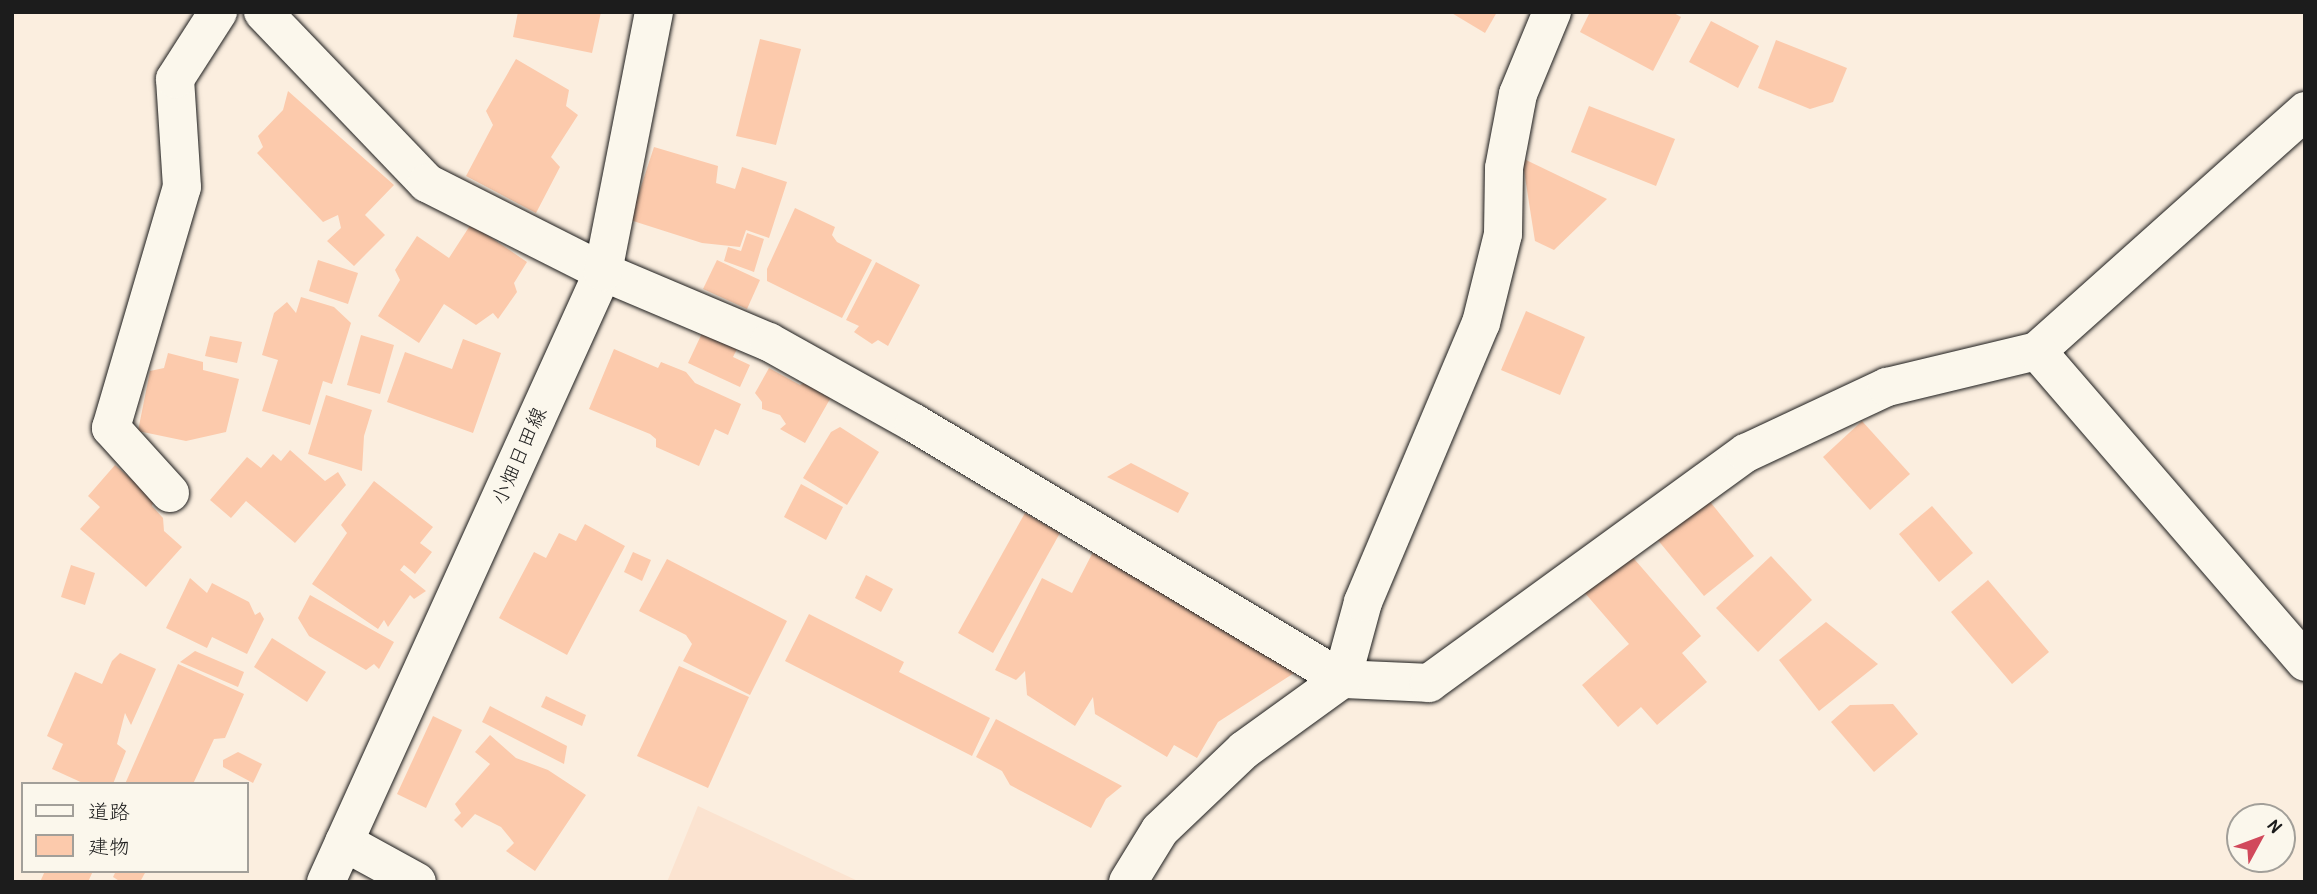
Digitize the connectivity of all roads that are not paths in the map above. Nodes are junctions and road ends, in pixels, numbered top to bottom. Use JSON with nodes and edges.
{"nodes":[{"id":1,"x":218,"y":12,"type":"edge"},
{"id":2,"x":263,"y":12,"type":"edge"},
{"id":3,"x":654,"y":12,"type":"edge"},
{"id":4,"x":1552,"y":12,"type":"edge"},
{"id":5,"x":2305,"y":111,"type":"edge"},
{"id":6,"x":603,"y":272,"type":"junction"},
{"id":7,"x":2037,"y":351,"type":"junction"},
{"id":8,"x":170,"y":493,"type":"dead end"},
{"id":9,"x":2305,"y":662,"type":"edge"},
{"id":10,"x":1342,"y":679,"type":"junction"},
{"id":11,"x":344,"y":842,"type":"junction"},
{"id":12,"x":326,"y":882,"type":"edge"},
{"id":13,"x":417,"y":882,"type":"edge"},
{"id":14,"x":1128,"y":882,"type":"edge"}],
"edges":[{"from":1,"to":8,"type":"street"},
{"from":2,"to":6,"type":"street"},
{"from":3,"to":6,"type":"street","name":"小畑日田線"},
{"from":4,"to":10,"type":"street"},
{"from":5,"to":7,"type":"street"},
{"from":6,"to":10,"type":"street"},
{"from":6,"to":11,"type":"street","name":"小畑日田線"},
{"from":7,"to":9,"type":"street"},
{"from":7,"to":10,"type":"street"},
{"from":10,"to":14,"type":"street"},
{"from":11,"to":12,"type":"street","name":"小畑日田線"},
{"from":11,"to":13,"type":"street"}]}
